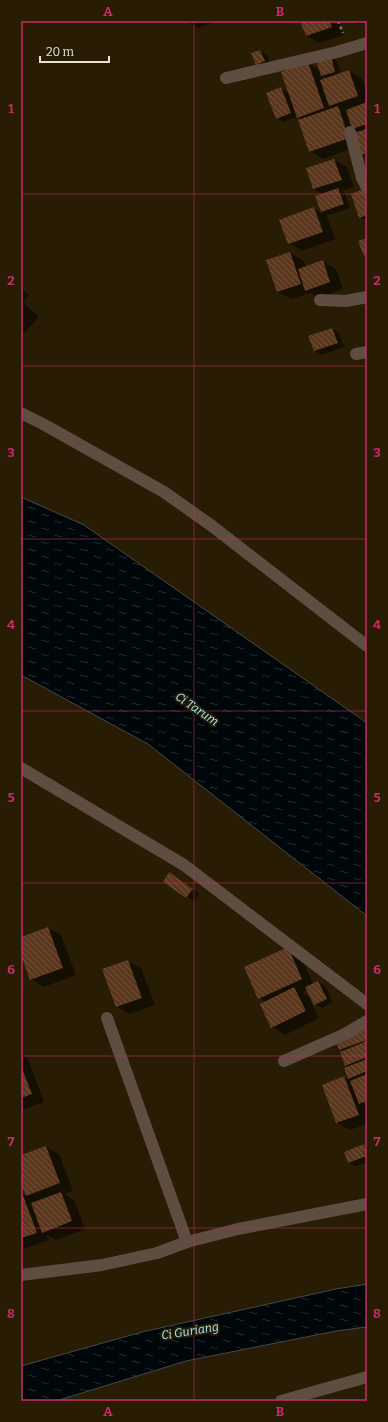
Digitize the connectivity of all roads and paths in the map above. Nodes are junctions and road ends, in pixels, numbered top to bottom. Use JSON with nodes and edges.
{"nodes":[{"id":1,"x":367,"y":43,"type":"edge"},
{"id":2,"x":226,"y":78,"type":"dead end"},
{"id":3,"x":350,"y":132,"type":"dead end"},
{"id":4,"x":367,"y":188,"type":"edge"},
{"id":5,"x":367,"y":297,"type":"edge"},
{"id":6,"x":320,"y":300,"type":"dead end"},
{"id":7,"x":21,"y":413,"type":"edge"},
{"id":8,"x":367,"y":646,"type":"edge"},
{"id":9,"x":21,"y":768,"type":"edge"},
{"id":10,"x":367,"y":1004,"type":"edge"},
{"id":11,"x":107,"y":1018,"type":"dead end"},
{"id":12,"x":367,"y":1021,"type":"edge"},
{"id":13,"x":284,"y":1061,"type":"dead end"},
{"id":14,"x":367,"y":1204,"type":"edge"},
{"id":15,"x":188,"y":1242,"type":"junction"},
{"id":16,"x":21,"y":1275,"type":"edge"},
{"id":17,"x":367,"y":1377,"type":"edge"},
{"id":18,"x":281,"y":1401,"type":"edge"}],
"edges":[{"from":1,"to":2,"type":"street"},
{"from":3,"to":4,"type":"street"},
{"from":5,"to":6,"type":"street"},
{"from":7,"to":8,"type":"street"},
{"from":9,"to":10,"type":"street"},
{"from":11,"to":15,"type":"street"},
{"from":12,"to":13,"type":"street"},
{"from":14,"to":15,"type":"street"},
{"from":15,"to":16,"type":"street"},
{"from":17,"to":18,"type":"street"}]}
